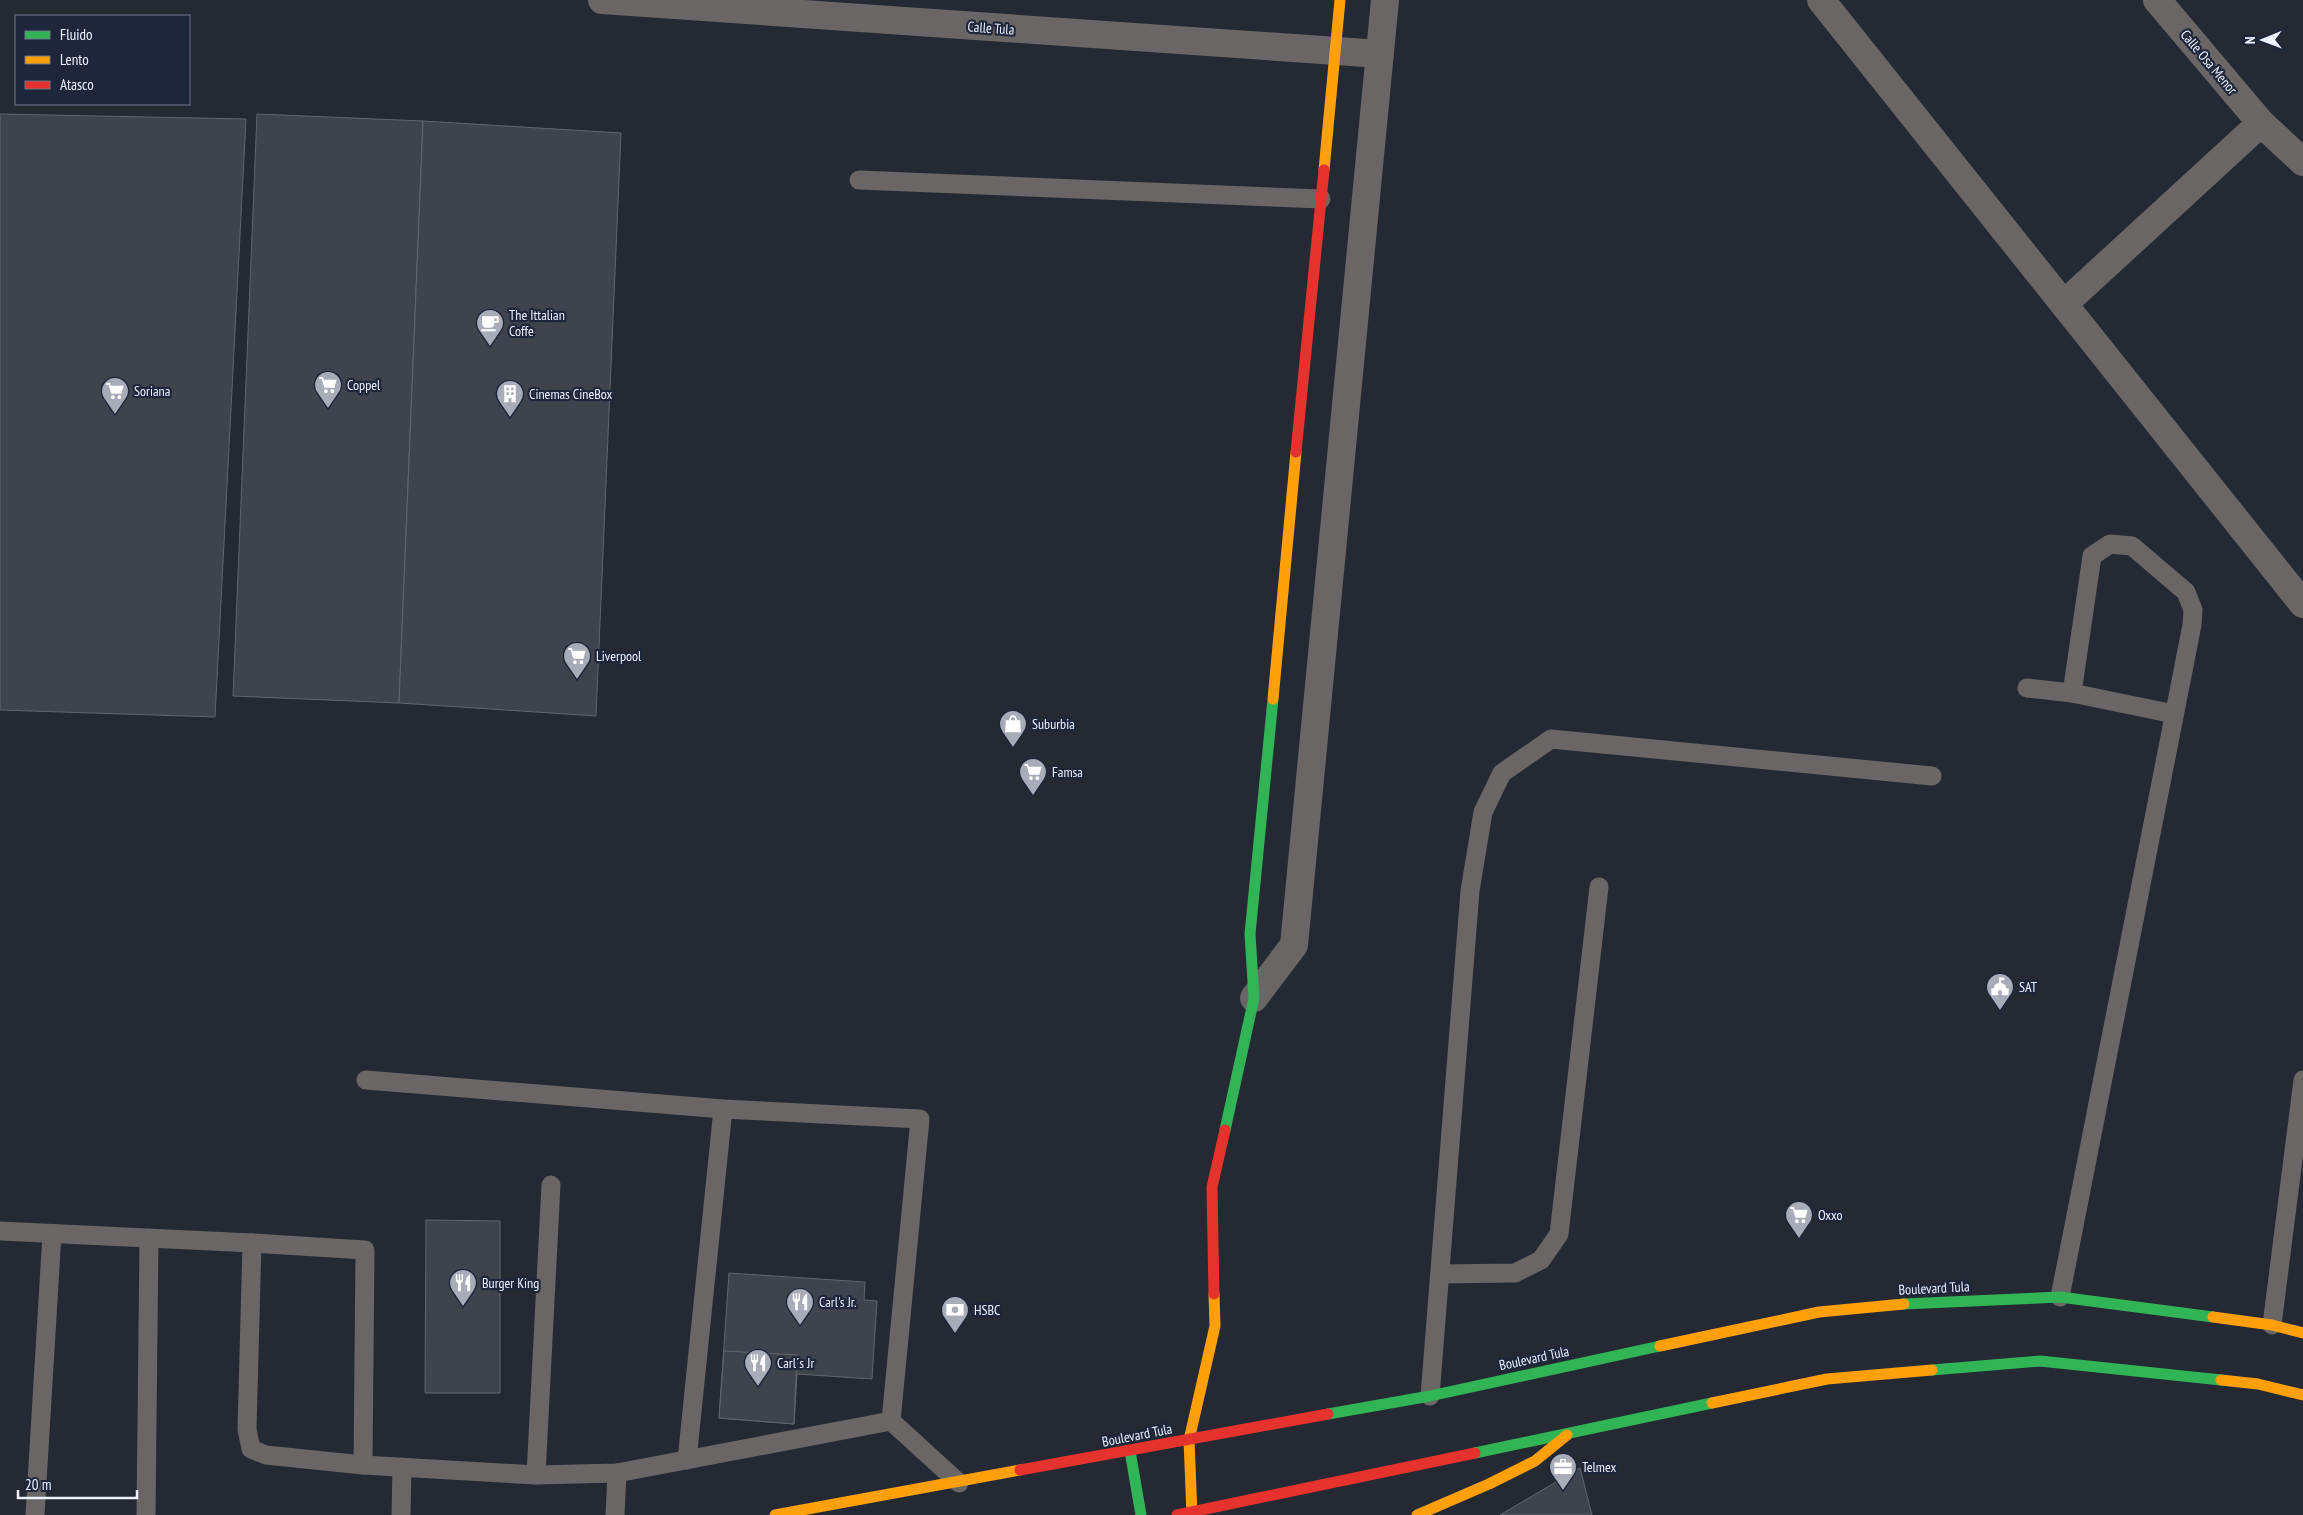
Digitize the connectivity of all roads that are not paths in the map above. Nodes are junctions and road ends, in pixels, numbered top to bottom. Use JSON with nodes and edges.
{"nodes":[{"id":1,"x":602,"y":0,"type":"edge"},
{"id":2,"x":1340,"y":0,"type":"edge"},
{"id":3,"x":1385,"y":0,"type":"edge"},
{"id":4,"x":1821,"y":0,"type":"edge"},
{"id":5,"x":2157,"y":0,"type":"edge"},
{"id":6,"x":1335,"y":52,"type":"junction"},
{"id":7,"x":1380,"y":54,"type":"junction"},
{"id":8,"x":2261,"y":124,"type":"junction"},
{"id":9,"x":2303,"y":162,"type":"edge"},
{"id":10,"x":859,"y":180,"type":"dead end"},
{"id":11,"x":1321,"y":198,"type":"junction"},
{"id":12,"x":2065,"y":304,"type":"junction"},
{"id":13,"x":2303,"y":604,"type":"edge"},
{"id":14,"x":2027,"y":688,"type":"dead end"},
{"id":15,"x":2072,"y":693,"type":"junction"},
{"id":16,"x":2174,"y":714,"type":"junction"},
{"id":17,"x":1932,"y":776,"type":"dead end"},
{"id":18,"x":1599,"y":887,"type":"dead end"},
{"id":19,"x":1254,"y":998,"type":"junction"},
{"id":20,"x":366,"y":1080,"type":"dead end"},
{"id":21,"x":2303,"y":1080,"type":"edge"},
{"id":22,"x":723,"y":1109,"type":"junction"},
{"id":23,"x":551,"y":1185,"type":"dead end"},
{"id":24,"x":0,"y":1231,"type":"edge"},
{"id":25,"x":52,"y":1234,"type":"junction"},
{"id":26,"x":149,"y":1238,"type":"junction"},
{"id":27,"x":252,"y":1243,"type":"junction"},
{"id":28,"x":1440,"y":1274,"type":"junction"},
{"id":29,"x":2060,"y":1297,"type":"junction"},
{"id":30,"x":2272,"y":1326,"type":"junction"},
{"id":31,"x":2303,"y":1333,"type":"edge"},
{"id":32,"x":1430,"y":1396,"type":"junction"},
{"id":33,"x":2303,"y":1396,"type":"edge"},
{"id":34,"x":891,"y":1421,"type":"junction"},
{"id":35,"x":1571,"y":1432,"type":"junction"},
{"id":36,"x":1189,"y":1440,"type":"junction"},
{"id":37,"x":1130,"y":1452,"type":"junction"},
{"id":38,"x":686,"y":1460,"type":"junction"},
{"id":39,"x":362,"y":1466,"type":"junction"},
{"id":40,"x":402,"y":1467,"type":"junction"},
{"id":41,"x":618,"y":1473,"type":"junction"},
{"id":42,"x":536,"y":1475,"type":"junction"},
{"id":43,"x":959,"y":1482,"type":"junction"},
{"id":44,"x":1192,"y":1513,"type":"edge"},
{"id":45,"x":32,"y":1515,"type":"edge"},
{"id":46,"x":146,"y":1515,"type":"edge"},
{"id":47,"x":401,"y":1515,"type":"edge"},
{"id":48,"x":615,"y":1515,"type":"edge"},
{"id":49,"x":775,"y":1515,"type":"edge"},
{"id":50,"x":1141,"y":1515,"type":"edge"},
{"id":51,"x":1177,"y":1515,"type":"edge"},
{"id":52,"x":1417,"y":1515,"type":"edge"}],
"edges":[{"from":1,"to":6,"type":"street","name":"Calle Tula"},
{"from":2,"to":6,"type":"main road"},
{"from":3,"to":7,"type":"street"},
{"from":4,"to":12,"type":"street"},
{"from":5,"to":8,"type":"street","name":"Calle Osa Menor"},
{"from":6,"to":7,"type":"street","name":"Calle Tula"},
{"from":6,"to":11,"type":"main road"},
{"from":7,"to":19,"type":"street"},
{"from":8,"to":9,"type":"street","name":"Calle Osa Menor"},
{"from":8,"to":12,"type":"street"},
{"from":10,"to":11,"type":"lane"},
{"from":11,"to":19,"type":"main road"},
{"from":12,"to":13,"type":"street"},
{"from":14,"to":15,"type":"lane"},
{"from":15,"to":16,"type":"lane"},
{"from":15,"to":16,"type":"lane"},
{"from":16,"to":29,"type":"lane"},
{"from":17,"to":28,"type":"lane"},
{"from":18,"to":28,"type":"lane"},
{"from":19,"to":36,"type":"main road"},
{"from":20,"to":22,"type":"lane"},
{"from":21,"to":30,"type":"lane"},
{"from":22,"to":34,"type":"lane"},
{"from":22,"to":38,"type":"lane"},
{"from":23,"to":42,"type":"lane"},
{"from":24,"to":25,"type":"lane"},
{"from":25,"to":26,"type":"lane"},
{"from":25,"to":45,"type":"lane"},
{"from":26,"to":27,"type":"lane"},
{"from":26,"to":46,"type":"lane"},
{"from":27,"to":39,"type":"lane"},
{"from":27,"to":39,"type":"lane"},
{"from":28,"to":32,"type":"lane"},
{"from":29,"to":30,"type":"main road","name":"Boulevard Tula"},
{"from":29,"to":32,"type":"main road","name":"Boulevard Tula"},
{"from":30,"to":31,"type":"main road","name":"Boulevard Tula"},
{"from":32,"to":36,"type":"main road","name":"Boulevard Tula"},
{"from":33,"to":35,"type":"main road"},
{"from":34,"to":38,"type":"lane"},
{"from":34,"to":43,"type":"lane"},
{"from":35,"to":44,"type":"main road"},
{"from":35,"to":52,"type":"main road"},
{"from":36,"to":37,"type":"main road","name":"Boulevard Tula"},
{"from":36,"to":44,"type":"main road"},
{"from":37,"to":43,"type":"main road","name":"Boulevard Tula"},
{"from":37,"to":50,"type":"main road"},
{"from":38,"to":41,"type":"lane"},
{"from":39,"to":40,"type":"lane"},
{"from":40,"to":42,"type":"lane"},
{"from":40,"to":47,"type":"lane"},
{"from":41,"to":42,"type":"lane"},
{"from":41,"to":48,"type":"lane"},
{"from":43,"to":49,"type":"main road","name":"Boulevard Tula"},
{"from":44,"to":51,"type":"main road"}]}
